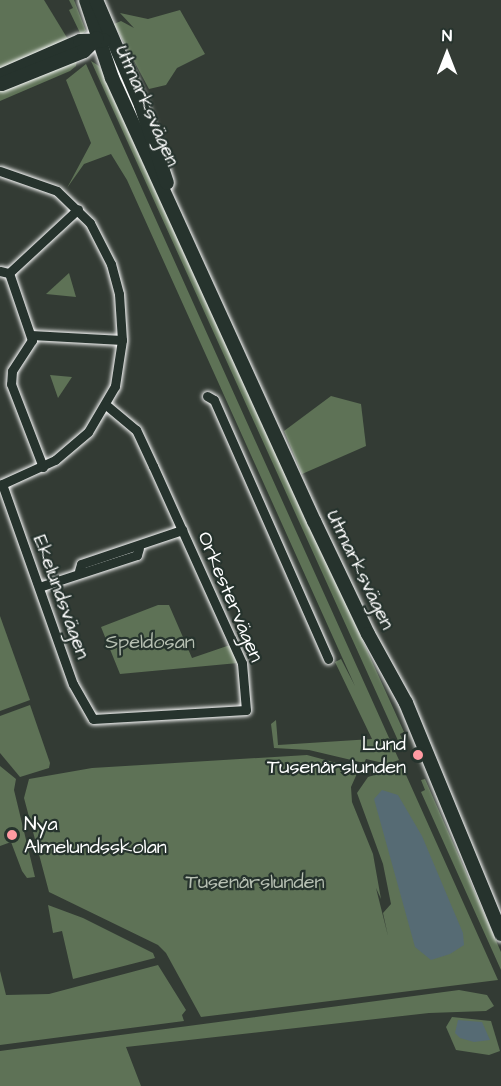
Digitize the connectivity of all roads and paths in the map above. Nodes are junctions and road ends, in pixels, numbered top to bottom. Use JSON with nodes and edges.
{"nodes":[{"id":1,"x":86,"y":0,"type":"edge"},
{"id":2,"x":96,"y":0,"type":"edge"},
{"id":3,"x":105,"y":22,"type":"junction"},
{"id":4,"x":97,"y":38,"type":"junction"},
{"id":5,"x":84,"y":51,"type":"junction"},
{"id":6,"x":0,"y":76,"type":"edge"},
{"id":7,"x":112,"y":78,"type":"junction"},
{"id":8,"x":0,"y":84,"type":"edge"},
{"id":9,"x":155,"y":143,"type":"junction"},
{"id":10,"x":0,"y":171,"type":"edge"},
{"id":11,"x":78,"y":209,"type":"junction"},
{"id":12,"x":180,"y":225,"type":"junction"},
{"id":13,"x":4,"y":272,"type":"edge"},
{"id":14,"x":31,"y":335,"type":"junction"},
{"id":15,"x":122,"y":340,"type":"junction"},
{"id":16,"x":207,"y":396,"type":"dead end"},
{"id":17,"x":106,"y":405,"type":"junction"},
{"id":18,"x":43,"y":467,"type":"junction"},
{"id":19,"x":1,"y":485,"type":"edge"},
{"id":20,"x":182,"y":530,"type":"junction"},
{"id":21,"x":39,"y":587,"type":"junction"},
{"id":22,"x":328,"y":659,"type":"dead end"},
{"id":23,"x":93,"y":719,"type":"joint"},
{"id":24,"x":501,"y":934,"type":"edge"}],
"edges":[{"from":1,"to":4,"type":"main road","name":"Utmarksvägen"},
{"from":2,"to":3,"type":"main road","name":"Utmarksvägen"},
{"from":3,"to":4,"type":"main road"},
{"from":3,"to":9,"type":"main road","name":"Utmarksvägen"},
{"from":4,"to":5,"type":"main road"},
{"from":4,"to":6,"type":"main road"},
{"from":4,"to":7,"type":"main road","name":"Utmarksvägen"},
{"from":4,"to":9,"type":"main road"},
{"from":5,"to":7,"type":"main road"},
{"from":5,"to":8,"type":"main road"},
{"from":7,"to":12,"type":"main road","name":"Utmarksvägen"},
{"from":9,"to":12,"type":"main road","name":"Utmarksvägen"},
{"from":10,"to":11,"type":"street"},
{"from":11,"to":13,"type":"street"},
{"from":11,"to":15,"type":"street"},
{"from":12,"to":24,"type":"main road","name":"Utmarksvägen"},
{"from":13,"to":14,"type":"street"},
{"from":14,"to":15,"type":"street"},
{"from":14,"to":18,"type":"street"},
{"from":15,"to":17,"type":"street"},
{"from":16,"to":22,"type":"street"},
{"from":17,"to":18,"type":"street"},
{"from":17,"to":20,"type":"street","name":"Orkestervägen"},
{"from":18,"to":19,"type":"street"},
{"from":19,"to":21,"type":"street","name":"Ekelundsvägen"},
{"from":20,"to":21,"type":"street"},
{"from":20,"to":23,"type":"street","name":"Orkestervägen"},
{"from":21,"to":23,"type":"street","name":"Ekelundsvägen"}]}
